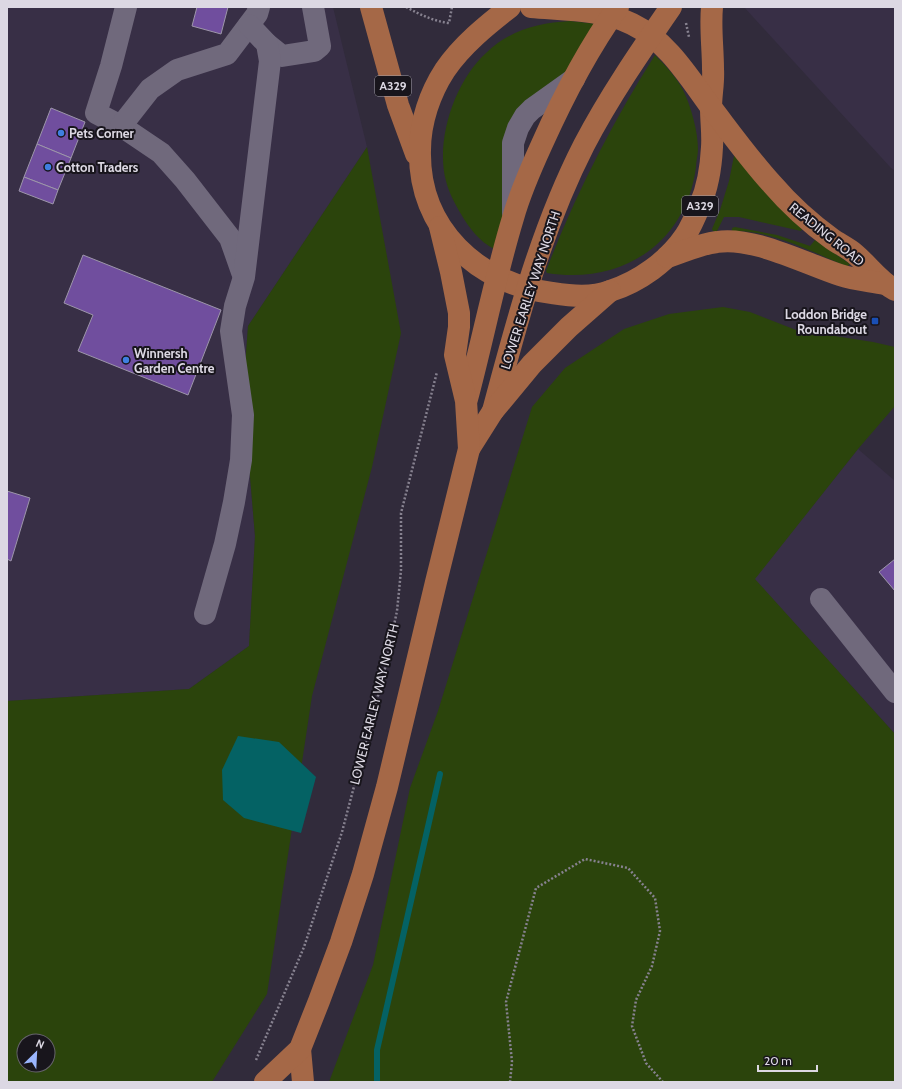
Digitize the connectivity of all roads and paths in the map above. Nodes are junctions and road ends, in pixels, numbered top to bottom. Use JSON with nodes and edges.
{"nodes":[{"id":1,"x":126,"y":7,"type":"edge"},
{"id":2,"x":313,"y":7,"type":"edge"},
{"id":3,"x":371,"y":7,"type":"edge"},
{"id":4,"x":406,"y":7,"type":"edge"},
{"id":5,"x":452,"y":7,"type":"edge"},
{"id":6,"x":510,"y":7,"type":"edge"},
{"id":7,"x":531,"y":7,"type":"edge"},
{"id":8,"x":712,"y":7,"type":"edge"},
{"id":9,"x":615,"y":12,"type":"edge"},
{"id":10,"x":678,"y":14,"type":"edge"},
{"id":11,"x":254,"y":16,"type":"edge"},
{"id":12,"x":651,"y":36,"type":"junction"},
{"id":13,"x":690,"y":42,"type":"dead end"},
{"id":14,"x":267,"y":44,"type":"junction"},
{"id":15,"x":711,"y":106,"type":"junction"},
{"id":16,"x":121,"y":126,"type":"junction"},
{"id":17,"x":420,"y":163,"type":"junction"},
{"id":18,"x":440,"y":227,"type":"junction"},
{"id":19,"x":667,"y":257,"type":"junction"},
{"id":20,"x":496,"y":276,"type":"junction"},
{"id":21,"x":244,"y":277,"type":"junction"},
{"id":22,"x":890,"y":287,"type":"edge"},
{"id":23,"x":527,"y":289,"type":"junction"},
{"id":24,"x":610,"y":292,"type":"junction"},
{"id":25,"x":438,"y":368,"type":"dead end"},
{"id":26,"x":466,"y":400,"type":"junction"},
{"id":27,"x":493,"y":411,"type":"junction"},
{"id":28,"x":469,"y":449,"type":"junction"},
{"id":29,"x":821,"y":599,"type":"dead end"},
{"id":30,"x":205,"y":614,"type":"dead end"},
{"id":31,"x":895,"y":692,"type":"edge"},
{"id":32,"x":262,"y":1046,"type":"dead end"},
{"id":33,"x":300,"y":1049,"type":"junction"},
{"id":34,"x":266,"y":1082,"type":"edge"},
{"id":35,"x":303,"y":1082,"type":"edge"},
{"id":36,"x":510,"y":1082,"type":"edge"},
{"id":37,"x":663,"y":1082,"type":"edge"}],
"edges":[{"from":1,"to":16,"type":"lane"},
{"from":2,"to":14,"type":"lane"},
{"from":3,"to":17,"type":"main road","number":"A329"},
{"from":4,"to":5,"type":"path"},
{"from":6,"to":17,"type":"main road","number":"A329"},
{"from":7,"to":9,"type":"main road","name":"READING ROAD"},
{"from":8,"to":15,"type":"main road"},
{"from":9,"to":12,"type":"main road","name":"READING ROAD"},
{"from":9,"to":20,"type":"main road","name":"LOWER EARLEY WAY NORTH"},
{"from":10,"to":12,"type":"main road","name":"LOWER EARLEY WAY NORTH"},
{"from":10,"to":13,"type":"path"},
{"from":11,"to":14,"type":"lane"},
{"from":11,"to":16,"type":"lane"},
{"from":12,"to":15,"type":"main road","name":"READING ROAD"},
{"from":12,"to":23,"type":"main road","name":"LOWER EARLEY WAY NORTH"},
{"from":14,"to":21,"type":"lane"},
{"from":15,"to":19,"type":"main road","number":"A329"},
{"from":15,"to":22,"type":"main road","name":"READING ROAD"},
{"from":16,"to":21,"type":"lane"},
{"from":17,"to":18,"type":"main road","number":"A329"},
{"from":18,"to":20,"type":"main road","number":"A329"},
{"from":18,"to":26,"type":"main road","name":"LOWER EARLEY WAY NORTH"},
{"from":19,"to":22,"type":"main road","name":"READING ROAD"},
{"from":19,"to":24,"type":"main road","number":"A329"},
{"from":20,"to":23,"type":"main road","number":"A329"},
{"from":20,"to":26,"type":"main road","name":"LOWER EARLEY WAY NORTH"},
{"from":21,"to":30,"type":"lane"},
{"from":23,"to":24,"type":"main road","number":"A329"},
{"from":23,"to":27,"type":"main road","name":"LOWER EARLEY WAY NORTH"},
{"from":24,"to":27,"type":"main road","name":"LOWER EARLEY WAY NORTH"},
{"from":25,"to":32,"type":"path","name":"LOWER EARLEY WAY NORTH"},
{"from":26,"to":28,"type":"main road","name":"LOWER EARLEY WAY NORTH"},
{"from":27,"to":28,"type":"main road","name":"LOWER EARLEY WAY NORTH"},
{"from":28,"to":33,"type":"main road","name":"LOWER EARLEY WAY NORTH"},
{"from":29,"to":31,"type":"lane"},
{"from":33,"to":34,"type":"main road","name":"LOWER EARLEY WAY NORTH"},
{"from":33,"to":35,"type":"main road","name":"LOWER EARLEY WAY NORTH"},
{"from":36,"to":37,"type":"path"}]}
